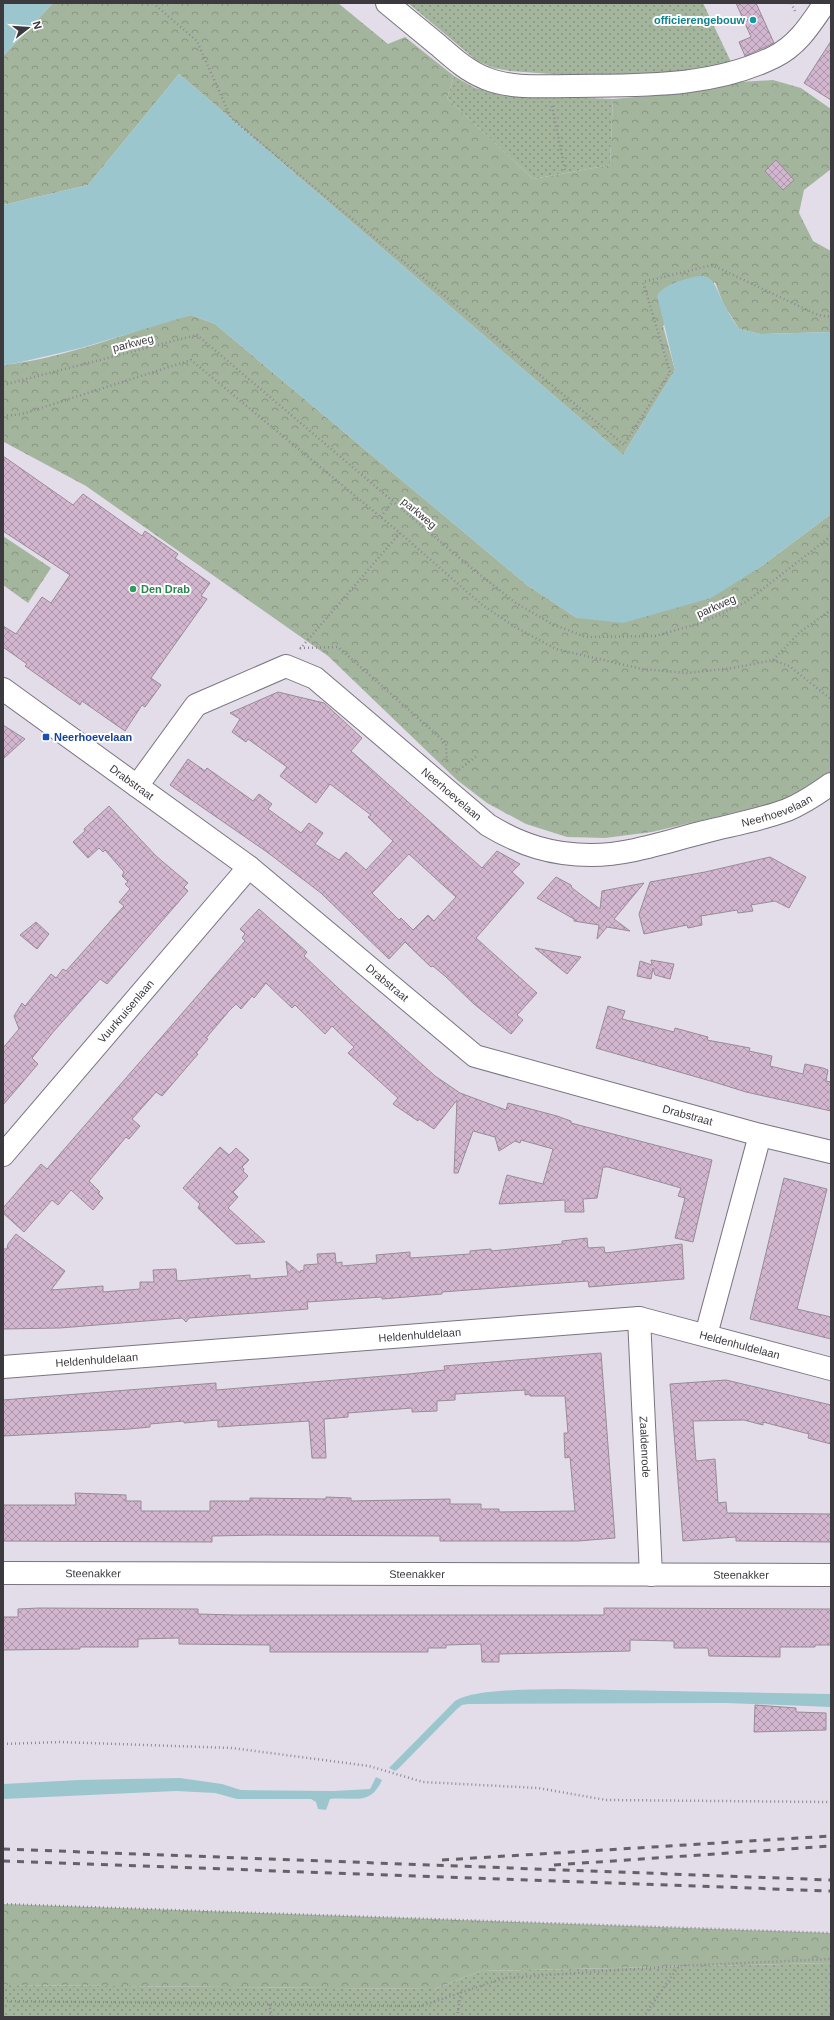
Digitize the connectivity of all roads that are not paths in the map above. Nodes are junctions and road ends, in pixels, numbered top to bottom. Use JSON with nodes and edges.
{"nodes":[{"id":1,"x":387,"y":3,"type":"edge"},
{"id":2,"x":825,"y":3,"type":"edge"},
{"id":3,"x":3,"y":689,"type":"edge"},
{"id":4,"x":831,"y":784,"type":"edge"},
{"id":5,"x":137,"y":786,"type":"junction"},
{"id":6,"x":249,"y":867,"type":"junction"},
{"id":7,"x":760,"y":1135,"type":"junction"},
{"id":8,"x":831,"y":1152,"type":"edge"},
{"id":9,"x":3,"y":1155,"type":"edge"},
{"id":10,"x":639,"y":1318,"type":"junction"},
{"id":11,"x":706,"y":1335,"type":"junction"},
{"id":12,"x":3,"y":1367,"type":"edge"},
{"id":13,"x":831,"y":1369,"type":"edge"},
{"id":14,"x":3,"y":1573,"type":"edge"},
{"id":15,"x":831,"y":1574,"type":"edge"},
{"id":16,"x":651,"y":1575,"type":"junction"}],
"edges":[{"from":1,"to":2,"type":"street"},
{"from":3,"to":5,"type":"street","name":"Drabstraat"},
{"from":4,"to":5,"type":"street","name":"Neerhoevelaan"},
{"from":5,"to":6,"type":"street","name":"Drabstraat"},
{"from":6,"to":7,"type":"street","name":"Drabstraat"},
{"from":6,"to":9,"type":"street","name":"Vuurkruisenlaan"},
{"from":7,"to":8,"type":"street","name":"Drabstraat"},
{"from":7,"to":11,"type":"street"},
{"from":10,"to":11,"type":"street","name":"Heldenhuldelaan"},
{"from":10,"to":12,"type":"street","name":"Heldenhuldelaan"},
{"from":10,"to":16,"type":"street","name":"Zaaldenrode"},
{"from":11,"to":13,"type":"street","name":"Heldenhuldelaan"},
{"from":14,"to":16,"type":"street","name":"Steenakker"},
{"from":15,"to":16,"type":"street","name":"Steenakker"}]}
